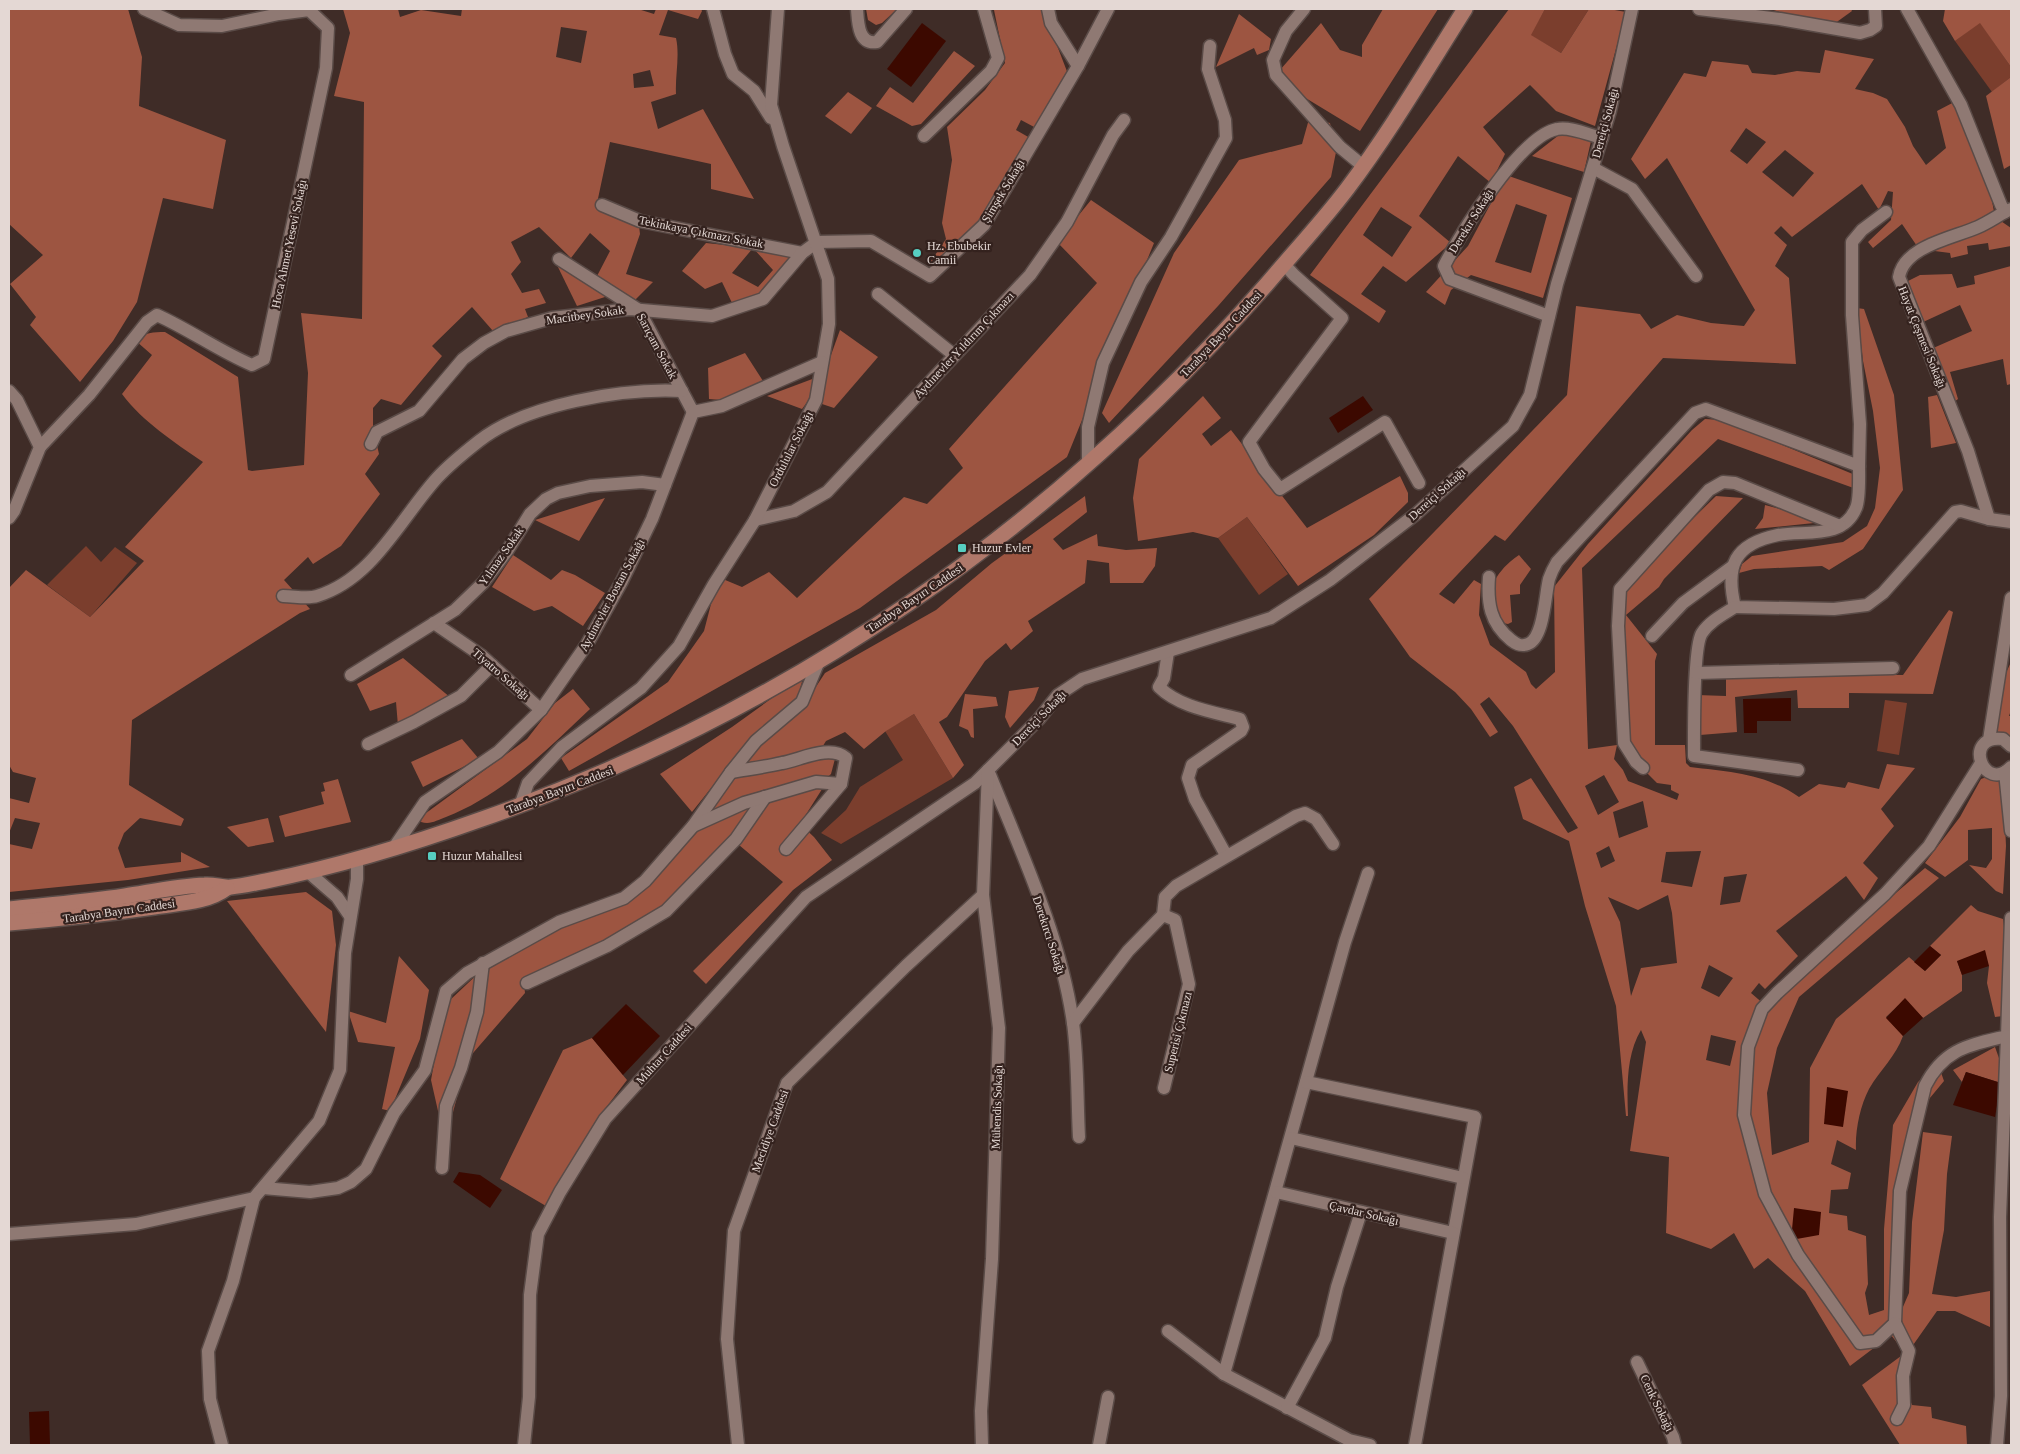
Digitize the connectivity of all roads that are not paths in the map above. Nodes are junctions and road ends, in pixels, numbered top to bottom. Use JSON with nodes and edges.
{"nodes":[{"id":1,"x":144,"y":9,"type":"edge"},
{"id":2,"x":713,"y":9,"type":"edge"},
{"id":3,"x":778,"y":9,"type":"edge"},
{"id":4,"x":857,"y":9,"type":"edge"},
{"id":5,"x":906,"y":9,"type":"edge"},
{"id":6,"x":984,"y":9,"type":"edge"},
{"id":7,"x":1048,"y":9,"type":"edge"},
{"id":8,"x":1108,"y":9,"type":"edge"},
{"id":9,"x":1304,"y":9,"type":"edge"},
{"id":10,"x":1465,"y":9,"type":"edge"},
{"id":11,"x":1632,"y":9,"type":"edge"},
{"id":12,"x":1698,"y":9,"type":"edge"},
{"id":13,"x":1875,"y":9,"type":"edge"},
{"id":14,"x":1907,"y":9,"type":"edge"},
{"id":15,"x":1210,"y":46,"type":"dead end"},
{"id":16,"x":1078,"y":66,"type":"junction"},
{"id":17,"x":1124,"y":120,"type":"dead end"},
{"id":18,"x":779,"y":131,"type":"junction"},
{"id":19,"x":924,"y":136,"type":"dead end"},
{"id":20,"x":1602,"y":138,"type":"junction"},
{"id":21,"x":1363,"y":166,"type":"junction"},
{"id":22,"x":1593,"y":168,"type":"junction"},
{"id":23,"x":602,"y":205,"type":"dead end"},
{"id":24,"x":2008,"y":210,"type":"edge"},
{"id":25,"x":1886,"y":212,"type":"dead end"},
{"id":26,"x":817,"y":242,"type":"junction"},
{"id":27,"x":802,"y":253,"type":"junction"},
{"id":28,"x":559,"y":259,"type":"dead end"},
{"id":29,"x":1284,"y":264,"type":"junction"},
{"id":30,"x":1696,"y":276,"type":"dead end"},
{"id":31,"x":878,"y":294,"type":"dead end"},
{"id":32,"x":639,"y":310,"type":"junction"},
{"id":33,"x":1549,"y":316,"type":"junction"},
{"id":34,"x":954,"y":356,"type":"junction"},
{"id":35,"x":822,"y":362,"type":"junction"},
{"id":36,"x":9,"y":391,"type":"edge"},
{"id":37,"x":682,"y":391,"type":"junction"},
{"id":38,"x":693,"y":412,"type":"junction"},
{"id":39,"x":371,"y":444,"type":"dead end"},
{"id":40,"x":40,"y":447,"type":"junction"},
{"id":41,"x":1088,"y":465,"type":"junction"},
{"id":42,"x":1860,"y":466,"type":"junction"},
{"id":43,"x":1419,"y":483,"type":"dead end"},
{"id":44,"x":665,"y":485,"type":"junction"},
{"id":45,"x":9,"y":518,"type":"edge"},
{"id":46,"x":1989,"y":519,"type":"junction"},
{"id":47,"x":755,"y":520,"type":"junction"},
{"id":48,"x":2011,"y":522,"type":"edge"},
{"id":49,"x":1840,"y":526,"type":"junction"},
{"id":50,"x":1733,"y":566,"type":"junction"},
{"id":51,"x":1489,"y":577,"type":"dead end"},
{"id":52,"x":284,"y":596,"type":"dead end"},
{"id":53,"x":2011,"y":598,"type":"edge"},
{"id":54,"x":1735,"y":607,"type":"junction"},
{"id":55,"x":434,"y":623,"type":"junction"},
{"id":56,"x":1652,"y":636,"type":"dead end"},
{"id":57,"x":1168,"y":652,"type":"junction"},
{"id":58,"x":820,"y":661,"type":"junction"},
{"id":59,"x":492,"y":665,"type":"junction"},
{"id":60,"x":1893,"y":668,"type":"dead end"},
{"id":61,"x":1696,"y":673,"type":"junction"},
{"id":62,"x":351,"y":675,"type":"dead end"},
{"id":63,"x":541,"y":710,"type":"junction"},
{"id":64,"x":1989,"y":740,"type":"junction"},
{"id":65,"x":2010,"y":742,"type":"edge"},
{"id":66,"x":368,"y":744,"type":"dead end"},
{"id":67,"x":1981,"y":764,"type":"junction"},
{"id":68,"x":1643,"y":768,"type":"dead end"},
{"id":69,"x":2008,"y":769,"type":"edge"},
{"id":70,"x":988,"y":770,"type":"junction"},
{"id":71,"x":1798,"y":770,"type":"dead end"},
{"id":72,"x":731,"y":772,"type":"junction"},
{"id":73,"x":841,"y":784,"type":"junction"},
{"id":74,"x":765,"y":796,"type":"junction"},
{"id":75,"x":520,"y":806,"type":"junction"},
{"id":76,"x":694,"y":826,"type":"junction"},
{"id":77,"x":2011,"y":831,"type":"edge"},
{"id":78,"x":1333,"y":844,"type":"dead end"},
{"id":79,"x":394,"y":849,"type":"junction"},
{"id":80,"x":786,"y":849,"type":"dead end"},
{"id":81,"x":1226,"y":855,"type":"junction"},
{"id":82,"x":356,"y":859,"type":"junction"},
{"id":83,"x":307,"y":871,"type":"junction"},
{"id":84,"x":1368,"y":873,"type":"dead end"},
{"id":85,"x":227,"y":888,"type":"junction"},
{"id":86,"x":983,"y":895,"type":"junction"},
{"id":87,"x":9,"y":909,"type":"edge"},
{"id":88,"x":1163,"y":915,"type":"junction"},
{"id":89,"x":350,"y":916,"type":"junction"},
{"id":90,"x":2011,"y":918,"type":"edge"},
{"id":91,"x":9,"y":923,"type":"edge"},
{"id":92,"x":483,"y":963,"type":"junction"},
{"id":93,"x":527,"y":983,"type":"dead end"},
{"id":94,"x":1073,"y":1023,"type":"junction"},
{"id":95,"x":2008,"y":1036,"type":"junction"},
{"id":96,"x":1306,"y":1082,"type":"junction"},
{"id":97,"x":1164,"y":1088,"type":"dead end"},
{"id":98,"x":1079,"y":1137,"type":"dead end"},
{"id":99,"x":1291,"y":1138,"type":"junction"},
{"id":100,"x":442,"y":1168,"type":"dead end"},
{"id":101,"x":1463,"y":1178,"type":"junction"},
{"id":102,"x":263,"y":1188,"type":"junction"},
{"id":103,"x":1276,"y":1192,"type":"junction"},
{"id":104,"x":254,"y":1198,"type":"junction"},
{"id":105,"x":1360,"y":1212,"type":"junction"},
{"id":106,"x":1453,"y":1233,"type":"junction"},
{"id":107,"x":9,"y":1234,"type":"edge"},
{"id":108,"x":1895,"y":1323,"type":"junction"},
{"id":109,"x":1168,"y":1331,"type":"dead end"},
{"id":110,"x":1637,"y":1362,"type":"dead end"},
{"id":111,"x":1224,"y":1374,"type":"junction"},
{"id":112,"x":1108,"y":1398,"type":"dead end"},
{"id":113,"x":1287,"y":1408,"type":"junction"},
{"id":114,"x":1897,"y":1419,"type":"dead end"},
{"id":115,"x":1996,"y":1444,"type":"edge"},
{"id":116,"x":222,"y":1445,"type":"edge"},
{"id":117,"x":524,"y":1445,"type":"edge"},
{"id":118,"x":738,"y":1445,"type":"edge"},
{"id":119,"x":982,"y":1445,"type":"edge"},
{"id":120,"x":1099,"y":1445,"type":"edge"},
{"id":121,"x":1370,"y":1445,"type":"edge"},
{"id":122,"x":1415,"y":1445,"type":"edge"},
{"id":123,"x":1675,"y":1445,"type":"edge"}],
"edges":[{"from":1,"to":40,"type":"street","name":"Hoca Ahmet Yesevi Sokağı"},
{"from":2,"to":18,"type":"street"},
{"from":3,"to":18,"type":"street","name":"Ordulular Sokağı"},
{"from":4,"to":5,"type":"street"},
{"from":6,"to":19,"type":"street"},
{"from":7,"to":16,"type":"street"},
{"from":8,"to":16,"type":"street","name":"Şimşek Sokağı"},
{"from":9,"to":21,"type":"street"},
{"from":10,"to":21,"type":"main road","name":"Tarabya Bayırı Caddesi"},
{"from":11,"to":20,"type":"street","name":"Dereiçi Sokağı"},
{"from":12,"to":13,"type":"street"},
{"from":14,"to":24,"type":"street"},
{"from":15,"to":41,"type":"street"},
{"from":16,"to":26,"type":"street","name":"Şimşek Sokağı"},
{"from":17,"to":34,"type":"street","name":"Aydınevler Yıldırım Çıkmazı"},
{"from":18,"to":26,"type":"street","name":"Ordulular Sokağı"},
{"from":20,"to":22,"type":"street","name":"Dereiçi Sokağı"},
{"from":20,"to":33,"type":"street","name":"Derekır Sokağı"},
{"from":21,"to":29,"type":"main road","name":"Tarabya Bayırı Caddesi"},
{"from":22,"to":30,"type":"street"},
{"from":22,"to":33,"type":"street","name":"Dereiçi Sokağı"},
{"from":23,"to":27,"type":"street","name":"Tekinkaya Çıkmazı Sokak"},
{"from":24,"to":46,"type":"street","name":"Hayat Çeşmesi Sokağı"},
{"from":25,"to":42,"type":"street"},
{"from":26,"to":27,"type":"street","name":"Macitbey Sokak"},
{"from":26,"to":35,"type":"street","name":"Ordulular Sokağı"},
{"from":27,"to":32,"type":"street","name":"Macitbey Sokak"},
{"from":28,"to":32,"type":"street","name":"Sarıçam Sokak"},
{"from":29,"to":41,"type":"main road","name":"Tarabya Bayırı Caddesi"},
{"from":29,"to":43,"type":"street"},
{"from":31,"to":34,"type":"street"},
{"from":32,"to":37,"type":"street","name":"Sarıçam Sokak"},
{"from":32,"to":39,"type":"street","name":"Macitbey Sokak"},
{"from":33,"to":57,"type":"street","name":"Dereiçi Sokağı"},
{"from":34,"to":47,"type":"street","name":"Aydınevler Yıldırım Çıkmazı"},
{"from":35,"to":38,"type":"street"},
{"from":35,"to":47,"type":"street","name":"Ordulular Sokağı"},
{"from":36,"to":40,"type":"street"},
{"from":37,"to":38,"type":"street","name":"Sarıçam Sokak"},
{"from":37,"to":52,"type":"street"},
{"from":38,"to":44,"type":"street","name":"Aydınevler Bostan Sokağı"},
{"from":40,"to":45,"type":"street"},
{"from":41,"to":58,"type":"main road","name":"Tarabya Bayırı Caddesi"},
{"from":42,"to":49,"type":"street"},
{"from":42,"to":51,"type":"street"},
{"from":44,"to":55,"type":"street","name":"Yılmaz Sokak"},
{"from":44,"to":63,"type":"street","name":"Aydınevler Bostan Sokağı"},
{"from":46,"to":48,"type":"street"},
{"from":46,"to":54,"type":"street"},
{"from":47,"to":75,"type":"street","name":"Ordulular Sokağı"},
{"from":49,"to":50,"type":"street"},
{"from":49,"to":68,"type":"street"},
{"from":50,"to":54,"type":"street"},
{"from":50,"to":56,"type":"street"},
{"from":53,"to":64,"type":"street"},
{"from":54,"to":61,"type":"street"},
{"from":55,"to":59,"type":"street","name":"Tiyatro Sokağı"},
{"from":55,"to":62,"type":"street","name":"Yılmaz Sokak"},
{"from":57,"to":70,"type":"street","name":"Dereiçi Sokağı"},
{"from":57,"to":81,"type":"street"},
{"from":58,"to":72,"type":"street"},
{"from":58,"to":75,"type":"main road","name":"Tarabya Bayırı Caddesi"},
{"from":59,"to":63,"type":"street","name":"Tiyatro Sokağı"},
{"from":59,"to":66,"type":"street"},
{"from":60,"to":61,"type":"street"},
{"from":61,"to":71,"type":"street"},
{"from":63,"to":79,"type":"street","name":"Aydınevler Bostan Sokağı"},
{"from":64,"to":65,"type":"street"},
{"from":64,"to":67,"type":"street"},
{"from":67,"to":69,"type":"street"},
{"from":67,"to":108,"type":"street"},
{"from":69,"to":77,"type":"street"},
{"from":70,"to":86,"type":"street","name":"Mühendis Sokağı"},
{"from":70,"to":94,"type":"street","name":"Derekırcı Sokağı"},
{"from":70,"to":117,"type":"street","name":"Muhtar Caddesi"},
{"from":72,"to":73,"type":"street"},
{"from":72,"to":76,"type":"street"},
{"from":73,"to":74,"type":"street"},
{"from":73,"to":80,"type":"street"},
{"from":74,"to":76,"type":"street"},
{"from":74,"to":93,"type":"street"},
{"from":75,"to":79,"type":"main road","name":"Tarabya Bayırı Caddesi"},
{"from":76,"to":92,"type":"street"},
{"from":78,"to":81,"type":"street"},
{"from":79,"to":82,"type":"main road","name":"Tarabya Bayırı Caddesi"},
{"from":81,"to":88,"type":"street"},
{"from":82,"to":83,"type":"main road","name":"Tarabya Bayırı Caddesi"},
{"from":82,"to":89,"type":"street"},
{"from":83,"to":85,"type":"main road","name":"Tarabya Bayırı Caddesi"},
{"from":83,"to":89,"type":"street"},
{"from":84,"to":96,"type":"street"},
{"from":85,"to":87,"type":"main road","name":"Tarabya Bayırı Caddesi"},
{"from":85,"to":91,"type":"main road","name":"Tarabya Bayırı Caddesi"},
{"from":86,"to":118,"type":"street","name":"Mecidiye Caddesi"},
{"from":86,"to":119,"type":"street","name":"Mühendis Sokağı"},
{"from":88,"to":94,"type":"street"},
{"from":88,"to":97,"type":"street","name":"Superisi Çıkmazı"},
{"from":89,"to":102,"type":"street"},
{"from":90,"to":95,"type":"street"},
{"from":92,"to":100,"type":"street"},
{"from":92,"to":102,"type":"street"},
{"from":94,"to":98,"type":"street","name":"Derekırcı Sokağı"},
{"from":95,"to":108,"type":"street"},
{"from":95,"to":115,"type":"street"},
{"from":96,"to":99,"type":"street"},
{"from":96,"to":101,"type":"street"},
{"from":99,"to":101,"type":"street"},
{"from":99,"to":103,"type":"street"},
{"from":101,"to":106,"type":"street"},
{"from":102,"to":104,"type":"street"},
{"from":103,"to":105,"type":"street","name":"Çavdar Sokağı"},
{"from":103,"to":111,"type":"street"},
{"from":104,"to":107,"type":"street"},
{"from":104,"to":116,"type":"street"},
{"from":105,"to":106,"type":"street","name":"Çavdar Sokağı"},
{"from":105,"to":113,"type":"street"},
{"from":106,"to":122,"type":"street"},
{"from":108,"to":114,"type":"street"},
{"from":109,"to":111,"type":"street"},
{"from":110,"to":123,"type":"street","name":"Cenk Sokağı"},
{"from":111,"to":113,"type":"street"},
{"from":112,"to":120,"type":"street"},
{"from":113,"to":121,"type":"street"}]}
